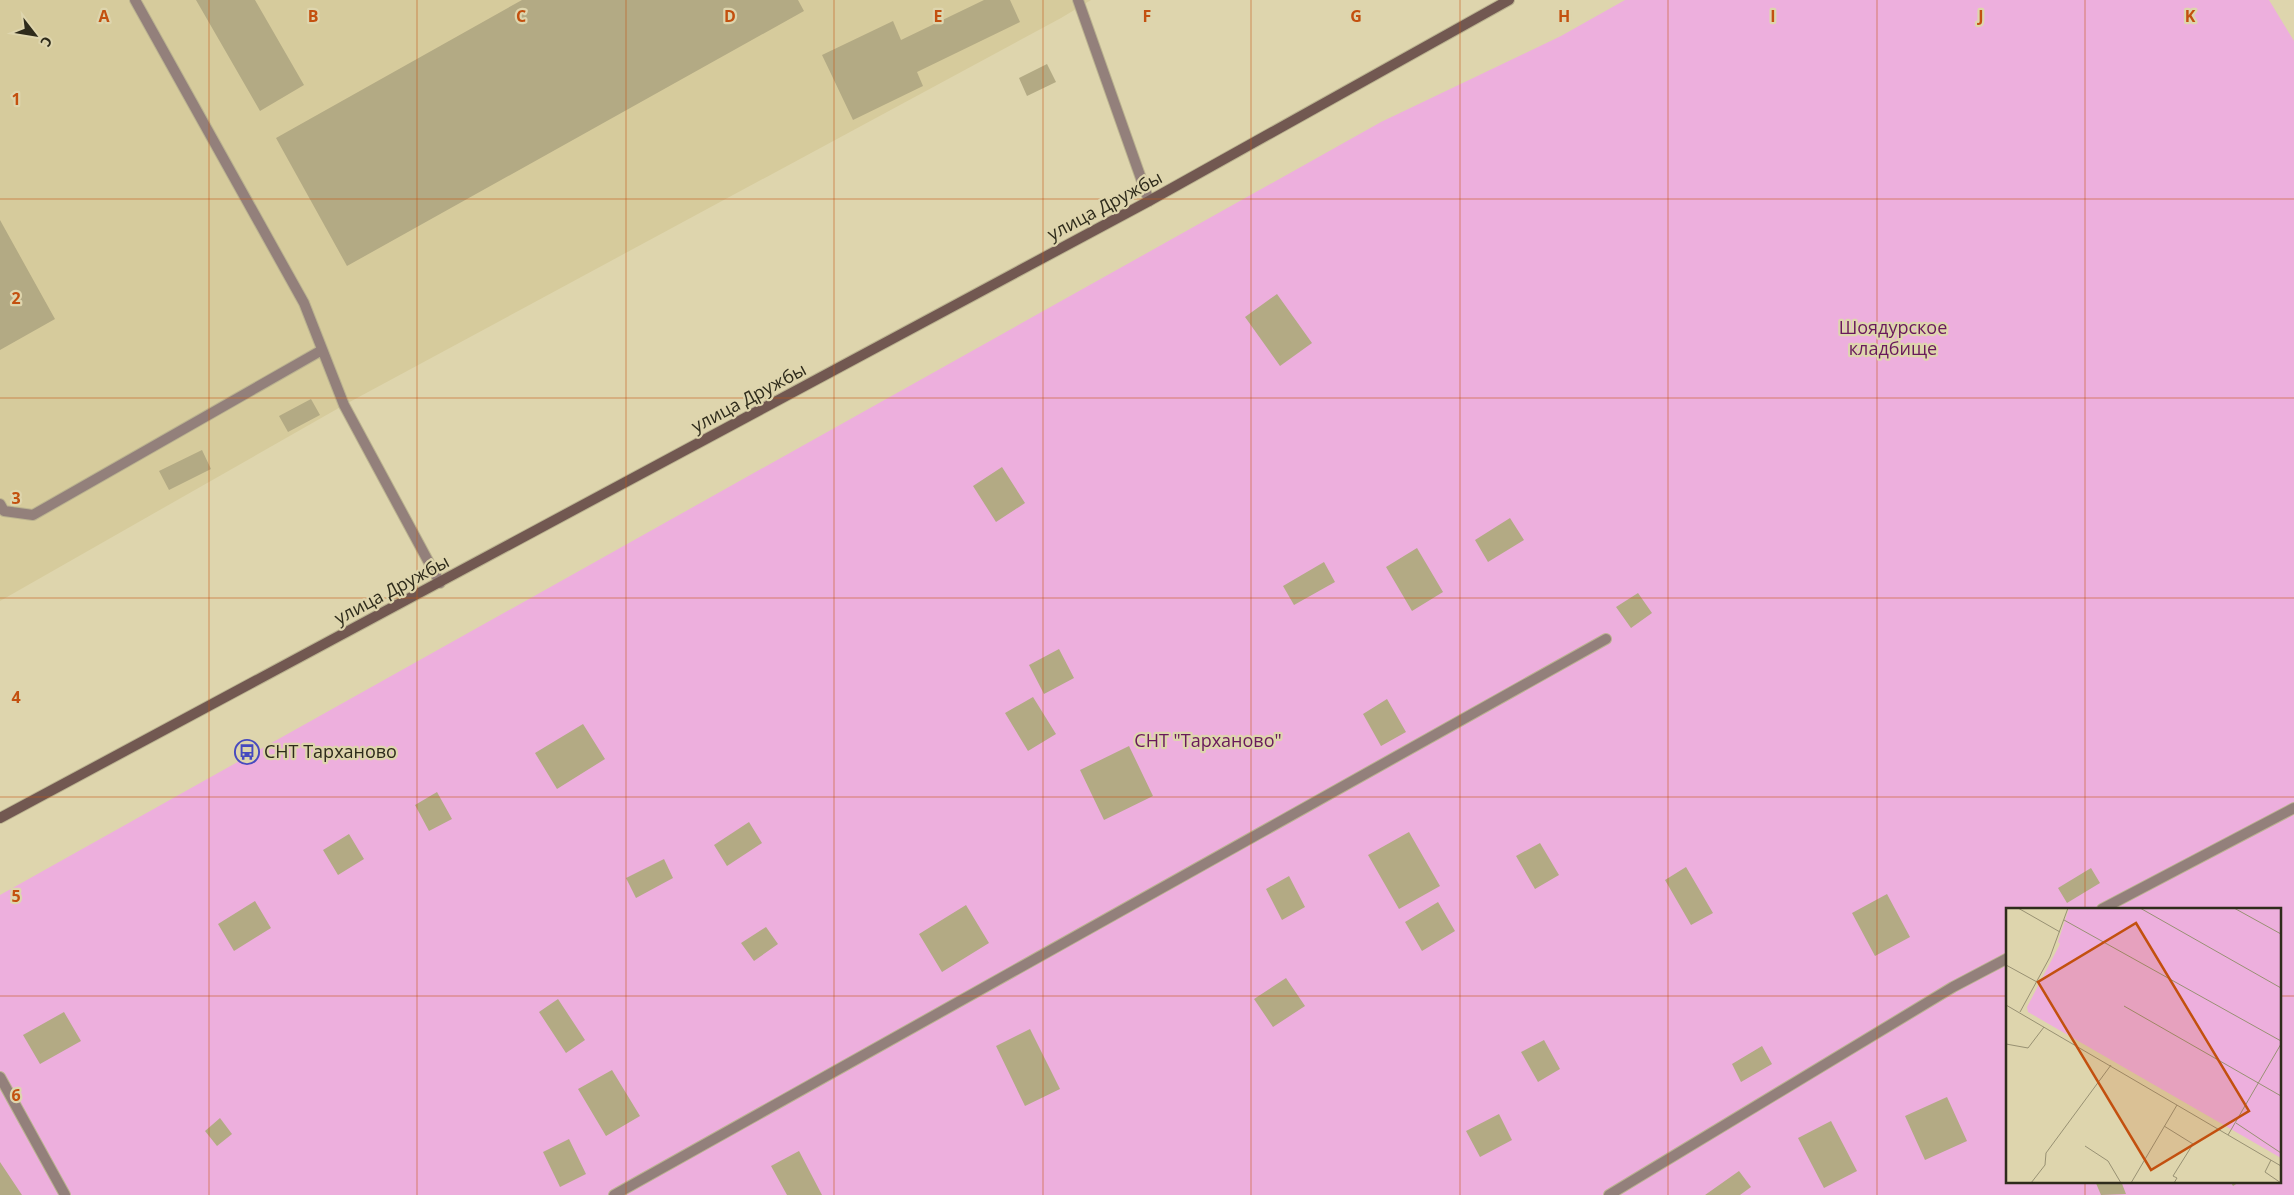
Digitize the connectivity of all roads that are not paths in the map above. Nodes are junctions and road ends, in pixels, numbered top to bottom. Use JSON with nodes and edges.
{"nodes":[{"id":1,"x":135,"y":0,"type":"edge"},
{"id":2,"x":1078,"y":0,"type":"edge"},
{"id":3,"x":1509,"y":0,"type":"edge"},
{"id":4,"x":1149,"y":201,"type":"junction"},
{"id":5,"x":322,"y":350,"type":"junction"},
{"id":6,"x":0,"y":504,"type":"edge"},
{"id":7,"x":440,"y":583,"type":"junction"},
{"id":8,"x":1606,"y":640,"type":"dead end"},
{"id":9,"x":2294,"y":808,"type":"edge"},
{"id":10,"x":0,"y":818,"type":"edge"},
{"id":11,"x":2104,"y":908,"type":"edge"},
{"id":12,"x":2006,"y":959,"type":"edge"},
{"id":13,"x":0,"y":1077,"type":"edge"},
{"id":14,"x":65,"y":1195,"type":"edge"},
{"id":15,"x":614,"y":1195,"type":"edge"},
{"id":16,"x":1609,"y":1195,"type":"edge"}],
"edges":[{"from":1,"to":5,"type":"street"},
{"from":2,"to":4,"type":"street"},
{"from":3,"to":4,"type":"main road","name":"улица Дружбы"},
{"from":4,"to":7,"type":"main road","name":"улица Дружбы"},
{"from":5,"to":6,"type":"street"},
{"from":5,"to":7,"type":"street"},
{"from":7,"to":10,"type":"main road","name":"улица Дружбы"},
{"from":8,"to":15,"type":"street"},
{"from":9,"to":11,"type":"street"},
{"from":12,"to":16,"type":"street"},
{"from":13,"to":14,"type":"street"}]}
